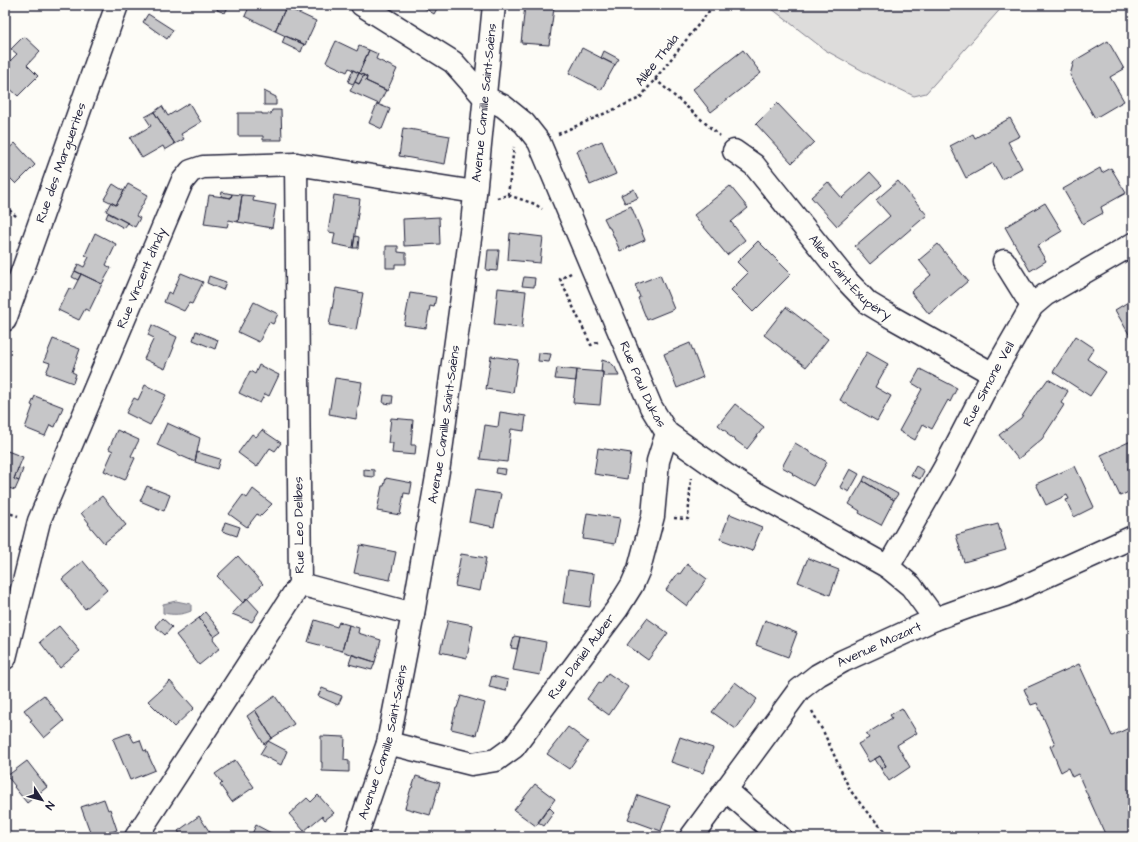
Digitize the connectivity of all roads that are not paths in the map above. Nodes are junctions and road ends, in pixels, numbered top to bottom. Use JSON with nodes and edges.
{"nodes":[{"id":1,"x":117,"y":5,"type":"edge"},
{"id":2,"x":362,"y":5,"type":"edge"},
{"id":3,"x":494,"y":5,"type":"edge"},
{"id":4,"x":489,"y":55,"type":"junction"},
{"id":5,"x":453,"y":62,"type":"junction"},
{"id":6,"x":484,"y":97,"type":"junction"},
{"id":7,"x":734,"y":151,"type":"road end"},
{"id":8,"x":296,"y":164,"type":"junction"},
{"id":9,"x":475,"y":192,"type":"junction"},
{"id":10,"x":1133,"y":244,"type":"edge"},
{"id":11,"x":1004,"y":261,"type":"dead end"},
{"id":12,"x":1032,"y":306,"type":"junction"},
{"id":13,"x":5,"y":320,"type":"edge"},
{"id":14,"x":993,"y":374,"type":"junction"},
{"id":15,"x":667,"y":433,"type":"junction"},
{"id":16,"x":1133,"y":537,"type":"edge"},
{"id":17,"x":888,"y":567,"type":"junction"},
{"id":18,"x":300,"y":584,"type":"junction"},
{"id":19,"x":413,"y":614,"type":"junction"},
{"id":20,"x":935,"y":620,"type":"junction"},
{"id":21,"x":5,"y":658,"type":"edge"},
{"id":22,"x":388,"y":743,"type":"junction"},
{"id":23,"x":726,"y":790,"type":"junction"},
{"id":24,"x":136,"y":837,"type":"edge"},
{"id":25,"x":356,"y":837,"type":"edge"},
{"id":26,"x":691,"y":837,"type":"edge"},
{"id":27,"x":780,"y":837,"type":"edge"}],
"edges":[{"from":1,"to":13,"type":"street","name":"Rue des Marguerites"},
{"from":2,"to":5,"type":"street"},
{"from":3,"to":4,"type":"street","name":"Avenue Camille Saint-Saëns"},
{"from":4,"to":5,"type":"street"},
{"from":4,"to":6,"type":"street","name":"Avenue Camille Saint-Saëns"},
{"from":5,"to":6,"type":"street"},
{"from":6,"to":9,"type":"street","name":"Avenue Camille Saint-Saëns"},
{"from":6,"to":15,"type":"street","name":"Rue Paul Dukas"},
{"from":7,"to":14,"type":"street","name":"Allée Saint-Exupéry"},
{"from":8,"to":9,"type":"street","name":"Rue Vincent d'Indy"},
{"from":8,"to":18,"type":"street","name":"Rue Leo Delibes"},
{"from":8,"to":21,"type":"street","name":"Rue Vincent d'Indy"},
{"from":9,"to":19,"type":"street","name":"Avenue Camille Saint-Saëns"},
{"from":10,"to":12,"type":"street","name":"Rue Simone Veil"},
{"from":11,"to":12,"type":"street"},
{"from":12,"to":14,"type":"street","name":"Rue Simone Veil"},
{"from":14,"to":17,"type":"street","name":"Rue Simone Veil"},
{"from":15,"to":17,"type":"street","name":"Rue Paul Dukas"},
{"from":15,"to":22,"type":"street","name":"Rue Daniel Auber"},
{"from":16,"to":20,"type":"street","name":"Avenue Mozart"},
{"from":17,"to":20,"type":"street","name":"Rue Paul Dukas"},
{"from":18,"to":19,"type":"street"},
{"from":18,"to":24,"type":"street","name":"Rue Leo Delibes"},
{"from":19,"to":22,"type":"street","name":"Avenue Camille Saint-Saëns"},
{"from":20,"to":23,"type":"street","name":"Avenue Mozart"},
{"from":22,"to":25,"type":"street","name":"Avenue Camille Saint-Saëns"},
{"from":23,"to":26,"type":"street","name":"Avenue Mozart"},
{"from":23,"to":27,"type":"street"}]}
